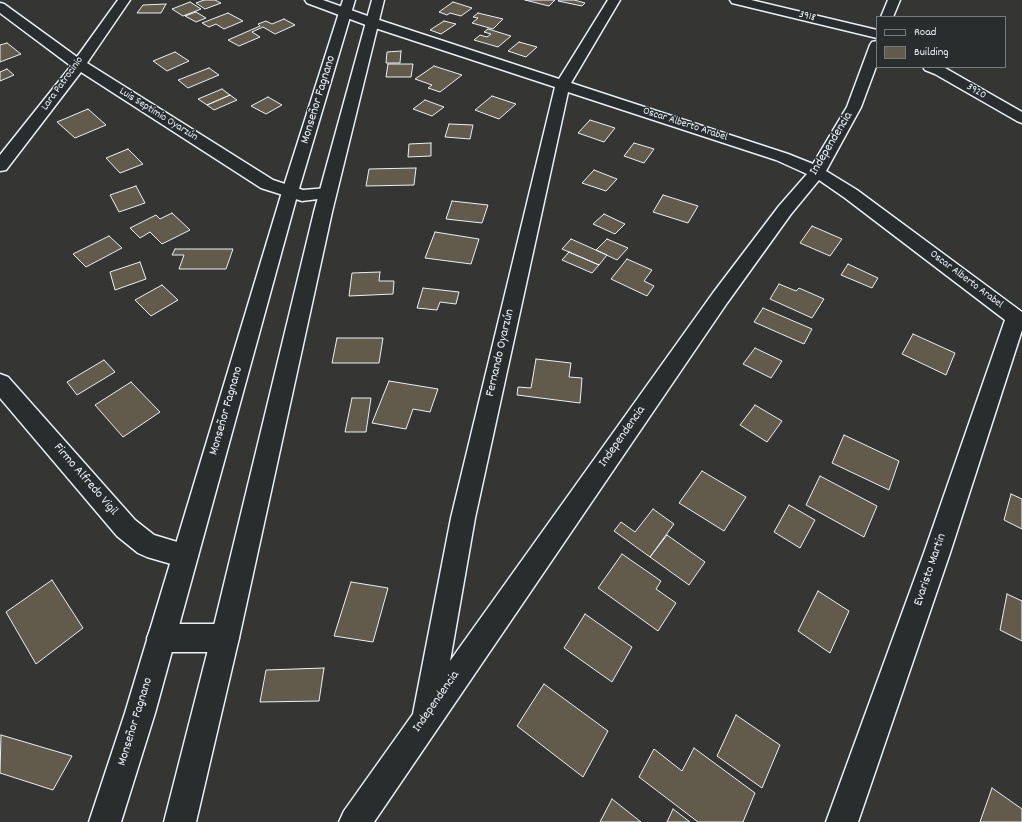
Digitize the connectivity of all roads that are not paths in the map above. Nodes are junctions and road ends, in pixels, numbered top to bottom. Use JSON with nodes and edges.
{"nodes":[{"id":1,"x":124,"y":0,"type":"edge"},
{"id":2,"x":311,"y":0,"type":"edge"},
{"id":3,"x":378,"y":0,"type":"edge"},
{"id":4,"x":614,"y":0,"type":"edge"},
{"id":5,"x":736,"y":0,"type":"edge"},
{"id":6,"x":894,"y":0,"type":"edge"},
{"id":7,"x":0,"y":7,"type":"edge"},
{"id":8,"x":347,"y":7,"type":"edge"},
{"id":9,"x":887,"y":16,"type":"edge"},
{"id":10,"x":371,"y":22,"type":"junction"},
{"id":11,"x":876,"y":44,"type":"edge"},
{"id":12,"x":876,"y":47,"type":"edge"},
{"id":13,"x":78,"y":64,"type":"junction"},
{"id":14,"x":932,"y":68,"type":"edge"},
{"id":15,"x":563,"y":84,"type":"junction"},
{"id":16,"x":1022,"y":118,"type":"edge"},
{"id":17,"x":0,"y":166,"type":"edge"},
{"id":18,"x":817,"y":172,"type":"junction"},
{"id":19,"x":290,"y":192,"type":"junction"},
{"id":20,"x":328,"y":193,"type":"junction"},
{"id":21,"x":1019,"y":320,"type":"edge"},
{"id":22,"x":0,"y":383,"type":"edge"},
{"id":23,"x":185,"y":556,"type":"junction"},
{"id":24,"x":161,"y":638,"type":"junction"},
{"id":25,"x":225,"y":638,"type":"junction"},
{"id":26,"x":426,"y":719,"type":"junction"},
{"id":27,"x":106,"y":822,"type":"edge"},
{"id":28,"x":180,"y":822,"type":"edge"},
{"id":29,"x":355,"y":822,"type":"edge"},
{"id":30,"x":842,"y":822,"type":"edge"}],
"edges":[{"from":1,"to":13,"type":"street","name":"Lara Patrocinio"},
{"from":2,"to":8,"type":"street","name":"Oscar Alberto Arabel"},
{"from":3,"to":10,"type":"street"},
{"from":4,"to":15,"type":"street","name":"Fernando Oyarzún"},
{"from":5,"to":11,"type":"street","name":"3918"},
{"from":6,"to":9,"type":"street"},
{"from":7,"to":13,"type":"street","name":"Luis Septimio Oyarzún"},
{"from":8,"to":10,"type":"street","name":"Oscar Alberto Arabel"},
{"from":8,"to":19,"type":"street","name":"Monseñor Fagnano"},
{"from":10,"to":15,"type":"street","name":"Oscar Alberto Arabel"},
{"from":10,"to":20,"type":"street"},
{"from":12,"to":18,"type":"street","name":"Independencia"},
{"from":13,"to":17,"type":"street","name":"Lara Patrocinio"},
{"from":13,"to":19,"type":"street","name":"Luis Septimio Oyarzún"},
{"from":14,"to":16,"type":"street","name":"3920"},
{"from":15,"to":18,"type":"street","name":"Oscar Alberto Arabel"},
{"from":15,"to":26,"type":"street","name":"Fernando Oyarzún"},
{"from":18,"to":21,"type":"street","name":"Oscar Alberto Arabel"},
{"from":18,"to":26,"type":"street","name":"Independencia"},
{"from":19,"to":20,"type":"street","name":"Luis Septimio Oyarzún"},
{"from":19,"to":23,"type":"street","name":"Monseñor Fagnano"},
{"from":20,"to":25,"type":"street"},
{"from":21,"to":30,"type":"street","name":"Evaristo Martin"},
{"from":22,"to":23,"type":"street","name":"Firmo Alfredo Vigil"},
{"from":23,"to":24,"type":"street","name":"Monseñor Fagnano"},
{"from":24,"to":25,"type":"street"},
{"from":24,"to":27,"type":"street","name":"Monseñor Fagnano"},
{"from":25,"to":28,"type":"street"},
{"from":26,"to":29,"type":"street","name":"Independencia"}]}
